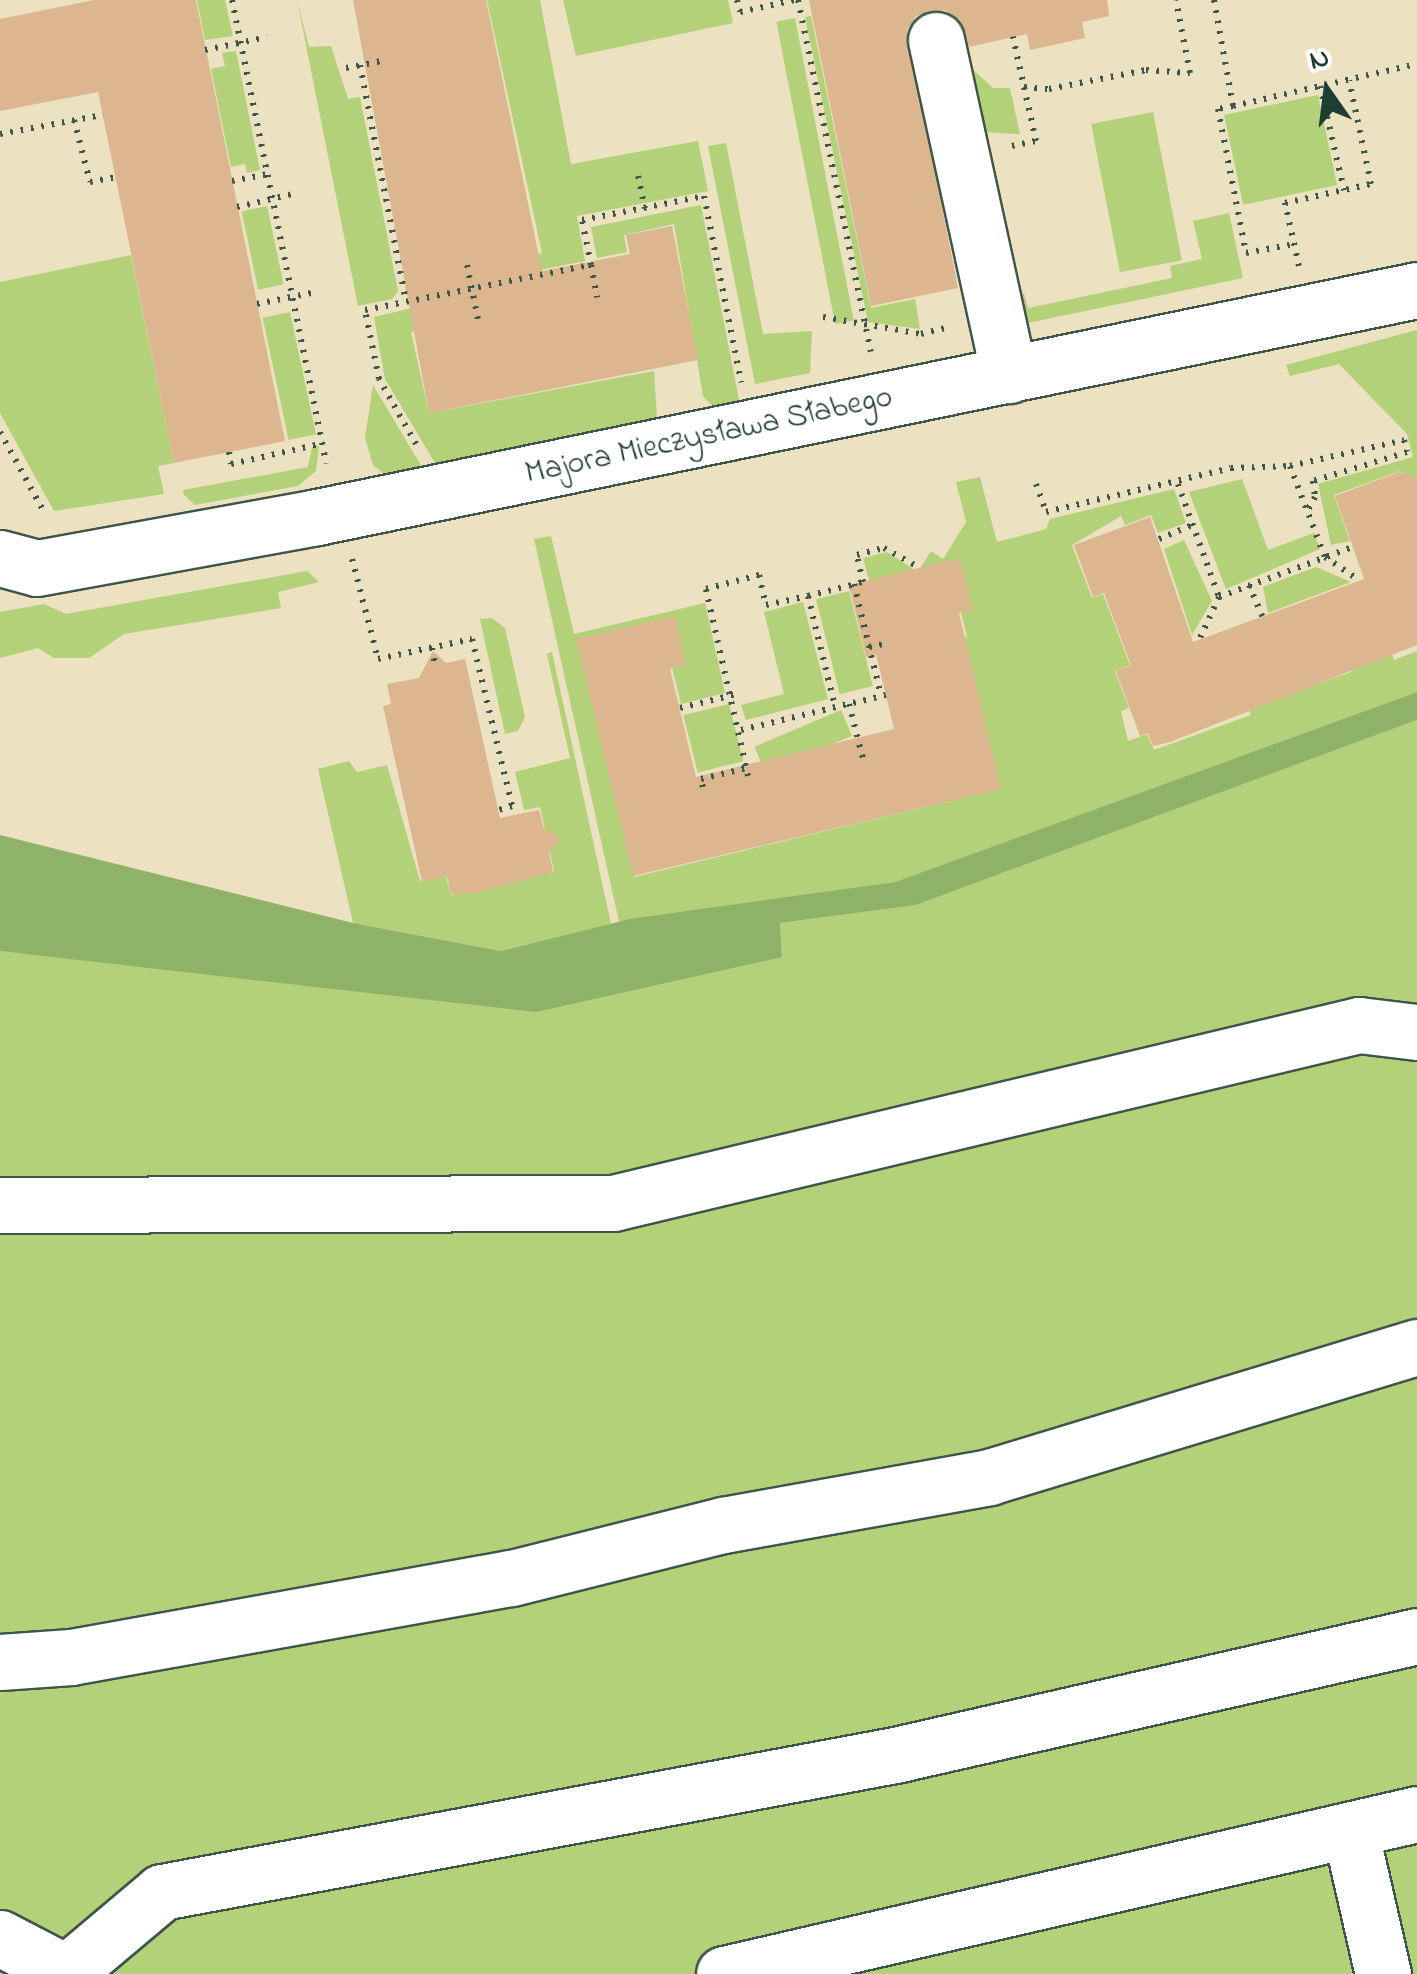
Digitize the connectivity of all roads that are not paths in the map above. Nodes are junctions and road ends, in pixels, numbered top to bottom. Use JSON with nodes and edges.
{"nodes":[{"id":1,"x":936,"y":40,"type":"dead end"},
{"id":2,"x":1417,"y":290,"type":"edge"},
{"id":3,"x":1010,"y":375,"type":"junction"},
{"id":4,"x":0,"y":558,"type":"edge"},
{"id":5,"x":1417,"y":1032,"type":"edge"},
{"id":6,"x":0,"y":1205,"type":"edge"},
{"id":7,"x":1417,"y":1347,"type":"edge"},
{"id":8,"x":1417,"y":1636,"type":"edge"},
{"id":9,"x":0,"y":1662,"type":"edge"},
{"id":10,"x":1417,"y":1814,"type":"edge"},
{"id":11,"x":1350,"y":1830,"type":"junction"},
{"id":12,"x":0,"y":1938,"type":"edge"},
{"id":13,"x":68,"y":1973,"type":"edge"},
{"id":14,"x":724,"y":1974,"type":"edge"},
{"id":15,"x":1383,"y":1974,"type":"edge"}],
"edges":[{"from":1,"to":3,"type":"street"},
{"from":2,"to":3,"type":"street","name":"Majora Mieczysława Słabego"},
{"from":3,"to":4,"type":"street","name":"Majora Mieczysława Słabego"},
{"from":5,"to":6,"type":"street"},
{"from":7,"to":9,"type":"street"},
{"from":8,"to":13,"type":"street"},
{"from":10,"to":11,"type":"street"},
{"from":11,"to":14,"type":"street"},
{"from":11,"to":15,"type":"street"},
{"from":12,"to":13,"type":"street"}]}
